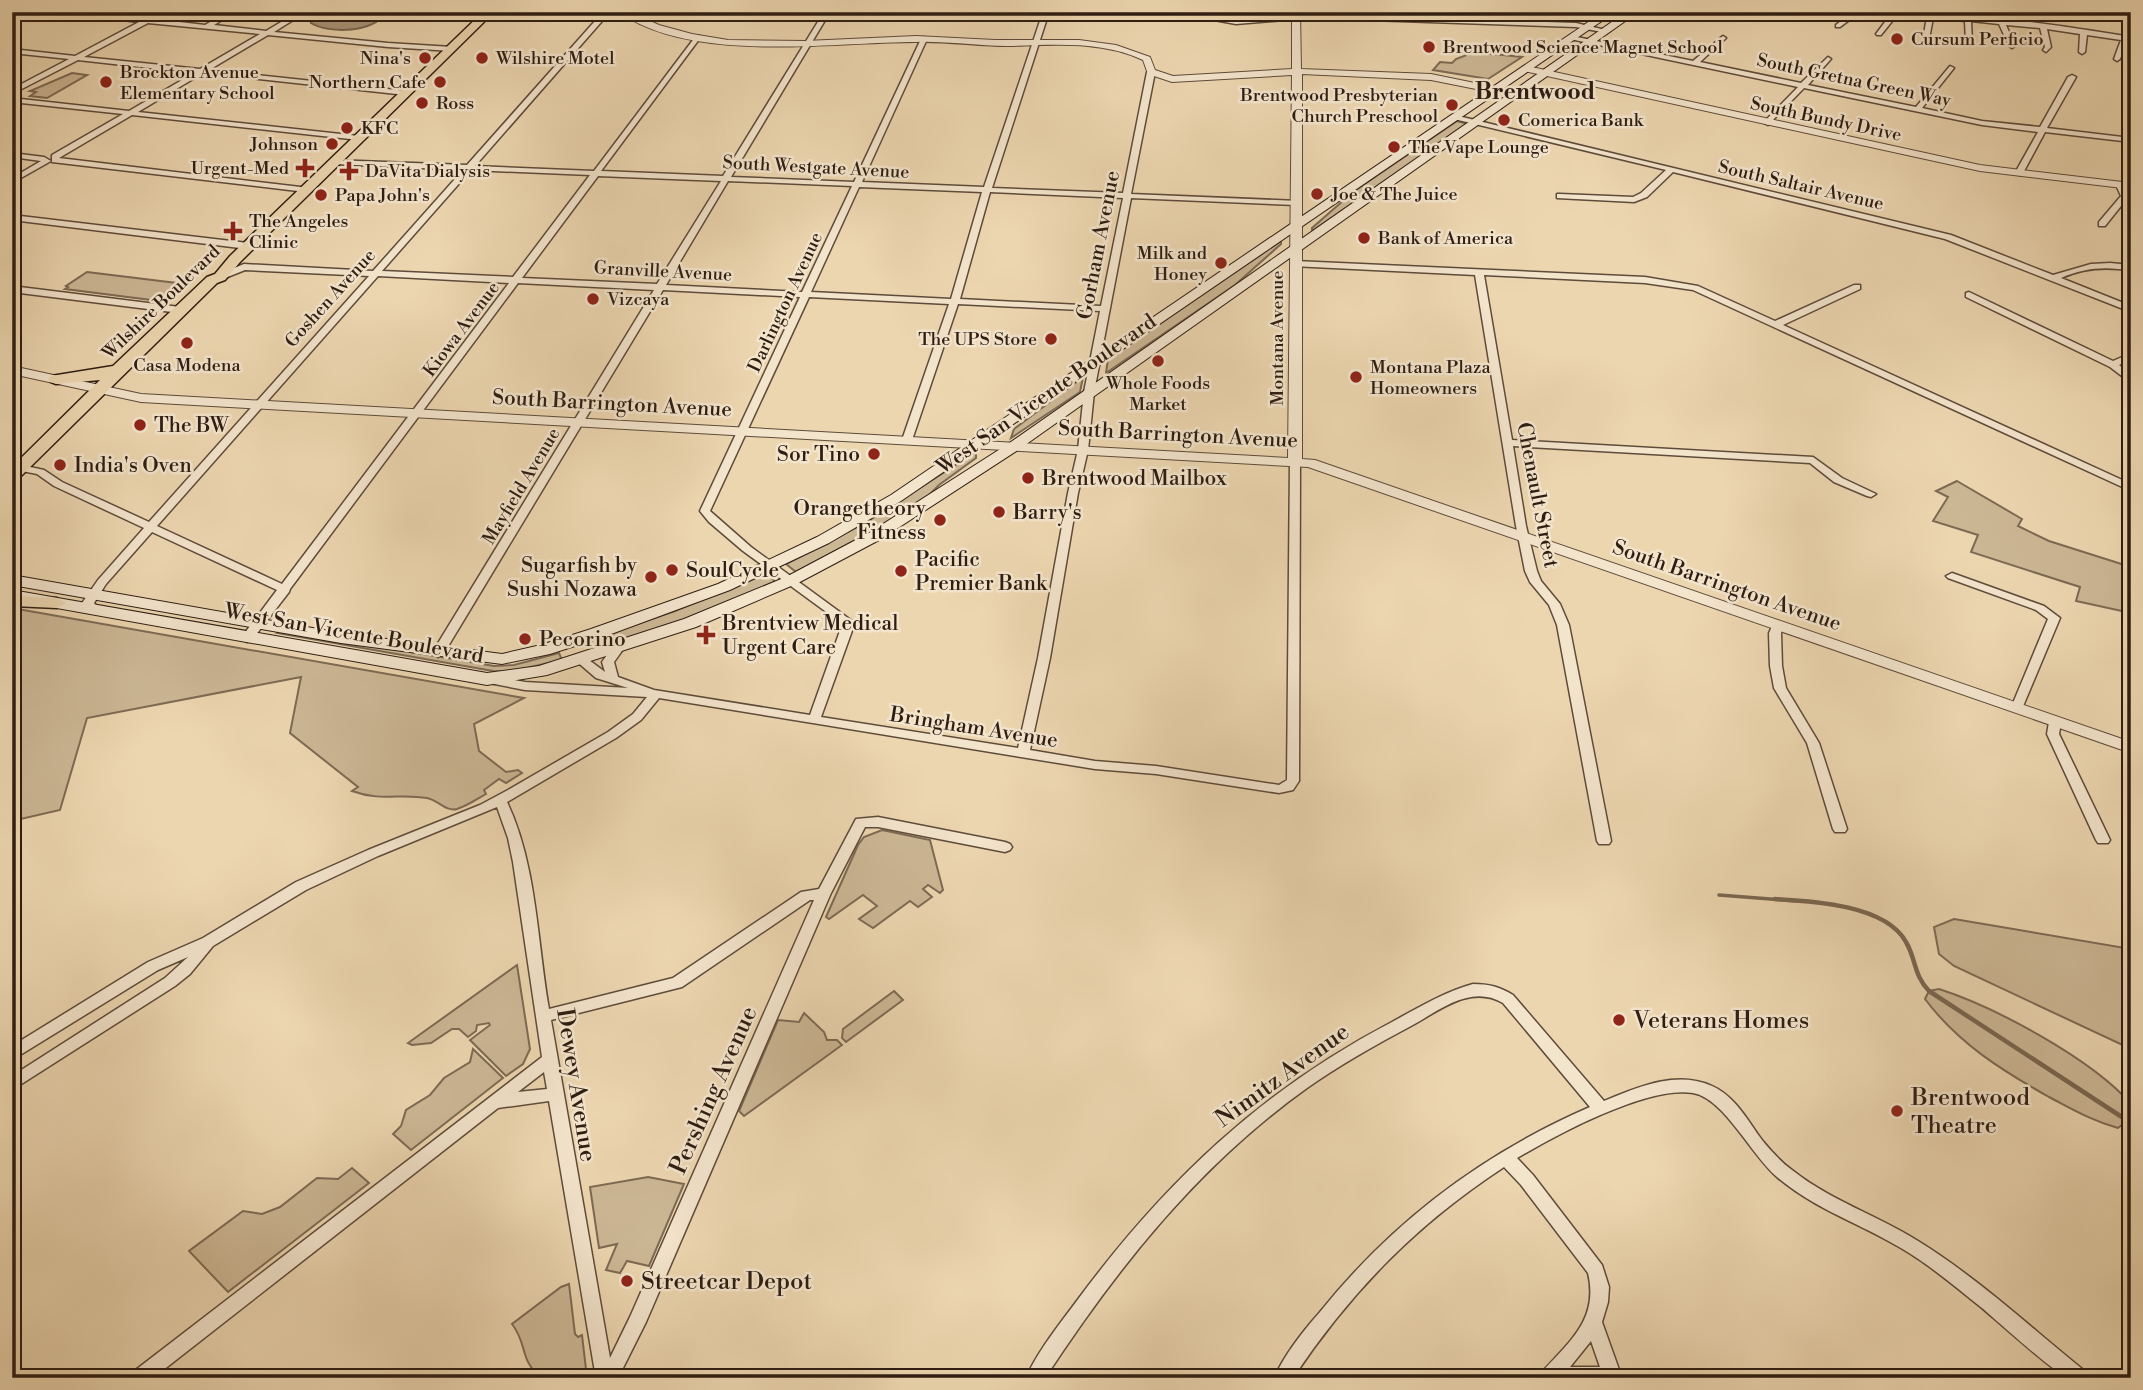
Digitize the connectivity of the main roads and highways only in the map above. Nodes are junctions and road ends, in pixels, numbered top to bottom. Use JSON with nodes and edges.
{"nodes":[{"id":1,"x":489,"y":12,"type":"edge"},
{"id":2,"x":1610,"y":12,"type":"edge"},
{"id":3,"x":1633,"y":12,"type":"edge"},
{"id":4,"x":1522,"y":89,"type":"junction"},
{"id":5,"x":1496,"y":90,"type":"junction"},
{"id":6,"x":1503,"y":102,"type":"junction"},
{"id":7,"x":1348,"y":190,"type":"junction"},
{"id":8,"x":1297,"y":226,"type":"junction"},
{"id":9,"x":1296,"y":247,"type":"junction"},
{"id":10,"x":1237,"y":288,"type":"junction"},
{"id":11,"x":118,"y":369,"type":"junction"},
{"id":12,"x":56,"y":379,"type":"road end"},
{"id":13,"x":1063,"y":384,"type":"junction"},
{"id":14,"x":977,"y":444,"type":"junction"},
{"id":15,"x":1013,"y":447,"type":"junction"},
{"id":16,"x":15,"y":470,"type":"edge"},
{"id":17,"x":929,"y":502,"type":"junction"},
{"id":18,"x":12,"y":580,"type":"edge"},
{"id":19,"x":12,"y":595,"type":"edge"},
{"id":20,"x":12,"y":601,"type":"edge"},
{"id":21,"x":93,"y":602,"type":"junction"},
{"id":22,"x":57,"y":603,"type":"junction"},
{"id":23,"x":597,"y":633,"type":"junction"},
{"id":24,"x":618,"y":648,"type":"junction"},
{"id":25,"x":544,"y":650,"type":"junction"},
{"id":26,"x":581,"y":660,"type":"junction"}],
"edges":[{"from":1,"to":11,"type":"main road","name":"Wilshire Boulevard"},
{"from":2,"to":5,"type":"main road","name":"West San Vicente Boulevard"},
{"from":3,"to":4,"type":"main road","name":"West San Vicente Boulevard"},
{"from":4,"to":5,"type":"main road"},
{"from":4,"to":6,"type":"main road","name":"West San Vicente Boulevard"},
{"from":5,"to":6,"type":"main road"},
{"from":5,"to":7,"type":"main road","name":"West San Vicente Boulevard"},
{"from":6,"to":9,"type":"main road","name":"West San Vicente Boulevard"},
{"from":7,"to":8,"type":"main road","name":"West San Vicente Boulevard"},
{"from":7,"to":9,"type":"main road"},
{"from":8,"to":10,"type":"main road"},
{"from":8,"to":13,"type":"main road","name":"West San Vicente Boulevard"},
{"from":9,"to":10,"type":"main road","name":"West San Vicente Boulevard"},
{"from":10,"to":15,"type":"main road","name":"West San Vicente Boulevard"},
{"from":11,"to":12,"type":"main road"},
{"from":11,"to":16,"type":"main road","name":"Wilshire Boulevard"},
{"from":13,"to":14,"type":"main road","name":"West San Vicente Boulevard"},
{"from":13,"to":15,"type":"main road"},
{"from":14,"to":17,"type":"main road"},
{"from":14,"to":23,"type":"main road","name":"West San Vicente Boulevard"},
{"from":15,"to":17,"type":"main road","name":"West San Vicente Boulevard"},
{"from":17,"to":24,"type":"main road","name":"West San Vicente Boulevard"},
{"from":18,"to":21,"type":"main road","name":"West San Vicente Boulevard"},
{"from":19,"to":22,"type":"main road","name":"West San Vicente Boulevard"},
{"from":20,"to":22,"type":"main road"},
{"from":21,"to":22,"type":"main road","name":"West San Vicente Boulevard"},
{"from":21,"to":25,"type":"main road","name":"West San Vicente Boulevard"},
{"from":21,"to":26,"type":"main road","name":"West San Vicente Boulevard"},
{"from":23,"to":24,"type":"main road"},
{"from":23,"to":25,"type":"main road","name":"West San Vicente Boulevard"},
{"from":24,"to":26,"type":"main road","name":"West San Vicente Boulevard"},
{"from":25,"to":26,"type":"main road"}]}
